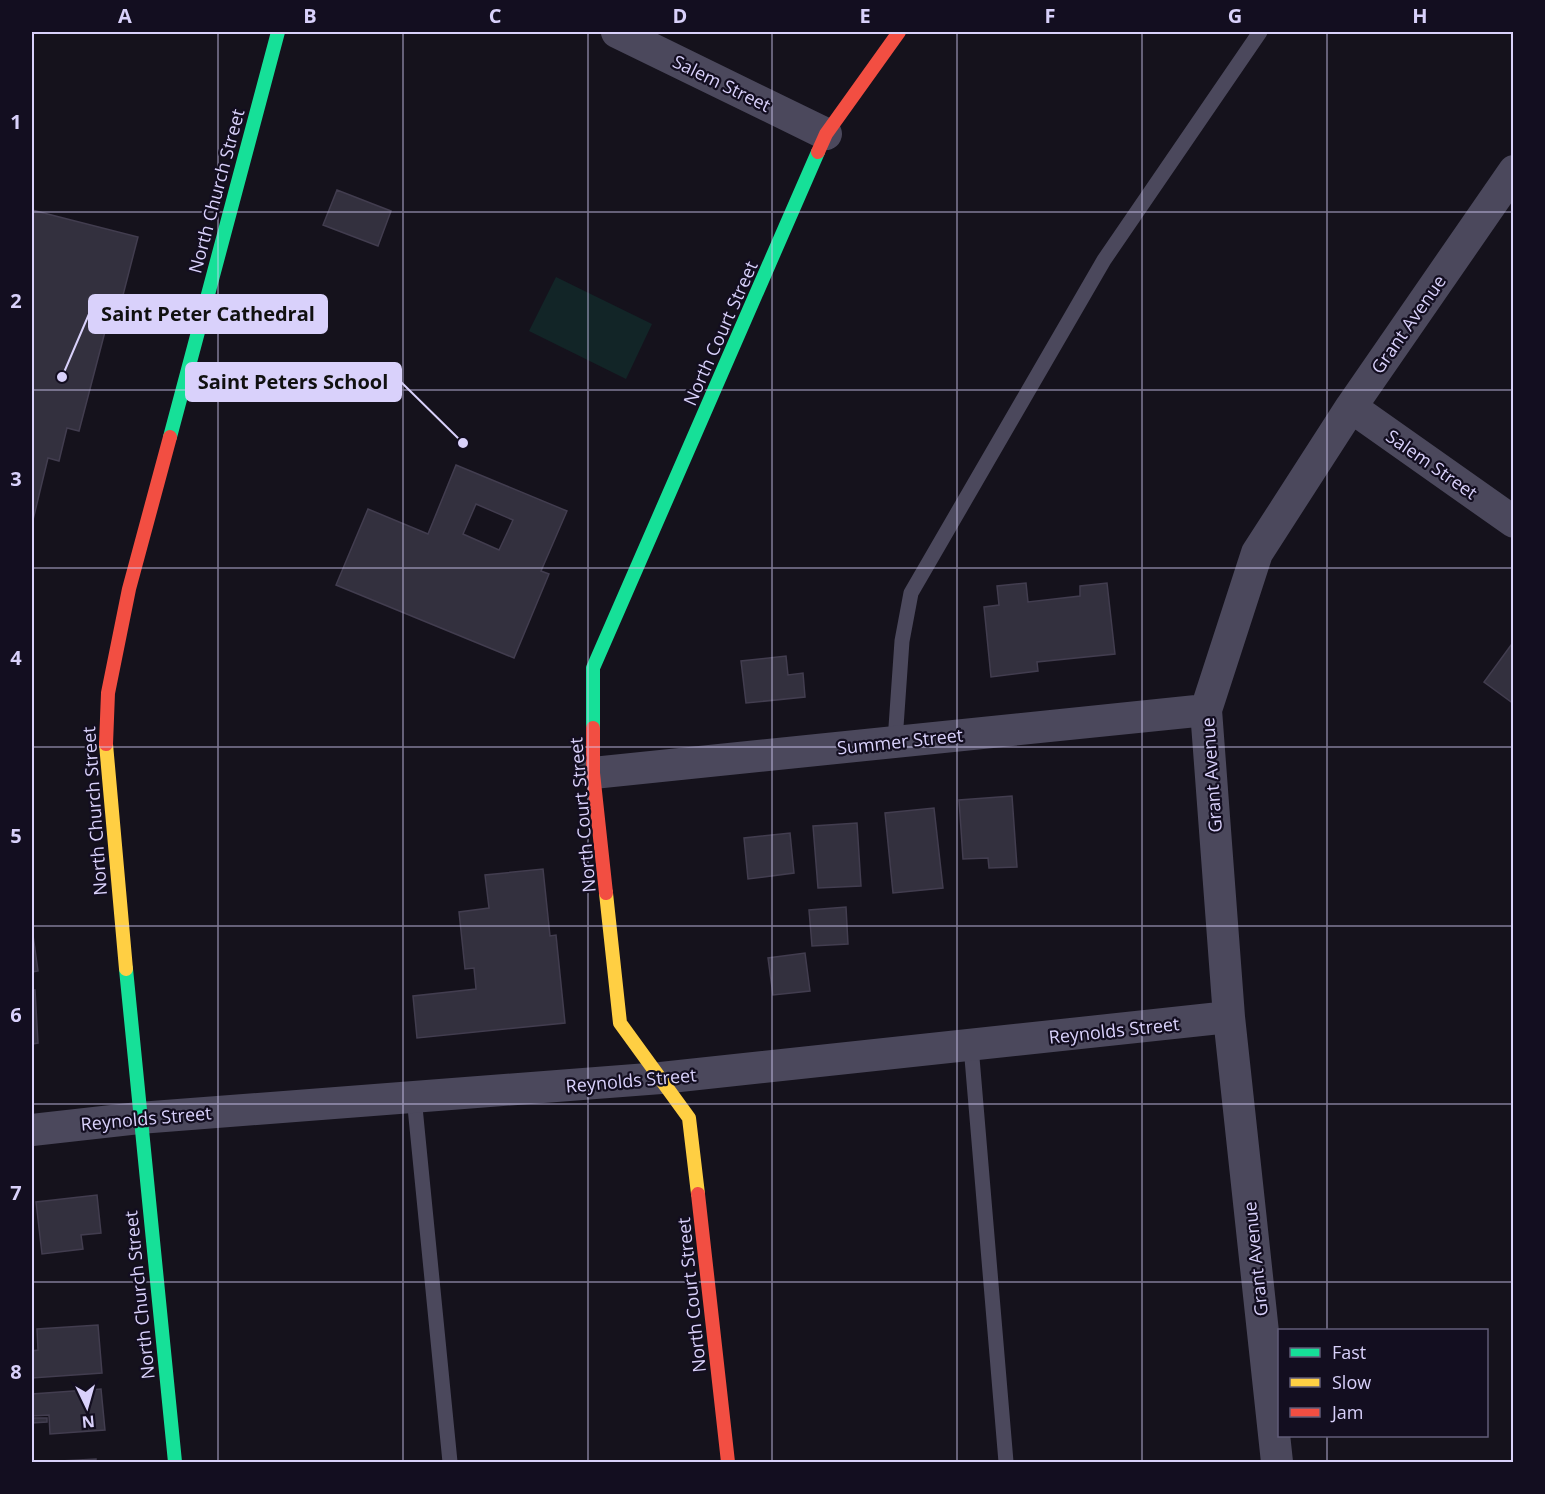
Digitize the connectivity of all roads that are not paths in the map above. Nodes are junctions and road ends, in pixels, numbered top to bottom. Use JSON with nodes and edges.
{"nodes":[{"id":1,"x":278,"y":32,"type":"edge"},
{"id":2,"x":617,"y":32,"type":"edge"},
{"id":3,"x":899,"y":32,"type":"edge"},
{"id":4,"x":1260,"y":32,"type":"edge"},
{"id":5,"x":826,"y":134,"type":"junction"},
{"id":6,"x":1514,"y":171,"type":"edge"},
{"id":7,"x":1351,"y":407,"type":"junction"},
{"id":8,"x":1514,"y":522,"type":"edge"},
{"id":9,"x":1206,"y":710,"type":"junction"},
{"id":10,"x":896,"y":741,"type":"junction"},
{"id":11,"x":593,"y":773,"type":"junction"},
{"id":12,"x":1229,"y":1017,"type":"junction"},
{"id":13,"x":971,"y":1046,"type":"junction"},
{"id":14,"x":661,"y":1078,"type":"junction"},
{"id":15,"x":414,"y":1097,"type":"junction"},
{"id":16,"x":139,"y":1118,"type":"junction"},
{"id":17,"x":32,"y":1130,"type":"edge"},
{"id":18,"x":175,"y":1462,"type":"edge"},
{"id":19,"x":450,"y":1462,"type":"edge"},
{"id":20,"x":728,"y":1462,"type":"edge"},
{"id":21,"x":1006,"y":1462,"type":"edge"},
{"id":22,"x":1277,"y":1462,"type":"edge"}],
"edges":[{"from":1,"to":16,"type":"street","name":"North Church Street"},
{"from":2,"to":5,"type":"street","name":"Salem Street"},
{"from":3,"to":5,"type":"street","name":"North Court Street"},
{"from":4,"to":10,"type":"lane"},
{"from":5,"to":11,"type":"street","name":"North Court Street"},
{"from":6,"to":7,"type":"street","name":"Grant Avenue"},
{"from":7,"to":8,"type":"street","name":"Salem Street"},
{"from":7,"to":9,"type":"street","name":"Grant Avenue"},
{"from":9,"to":10,"type":"street","name":"Summer Street"},
{"from":9,"to":12,"type":"street","name":"Grant Avenue"},
{"from":10,"to":11,"type":"street","name":"Summer Street"},
{"from":11,"to":14,"type":"street","name":"North Court Street"},
{"from":12,"to":13,"type":"street","name":"Reynolds Street"},
{"from":12,"to":22,"type":"street","name":"Grant Avenue"},
{"from":13,"to":14,"type":"street","name":"Reynolds Street"},
{"from":13,"to":21,"type":"lane"},
{"from":14,"to":15,"type":"street","name":"Reynolds Street"},
{"from":14,"to":20,"type":"street","name":"North Court Street"},
{"from":15,"to":16,"type":"street","name":"Reynolds Street"},
{"from":15,"to":19,"type":"lane"},
{"from":16,"to":17,"type":"street","name":"Reynolds Street"},
{"from":16,"to":18,"type":"street","name":"North Church Street"}]}
